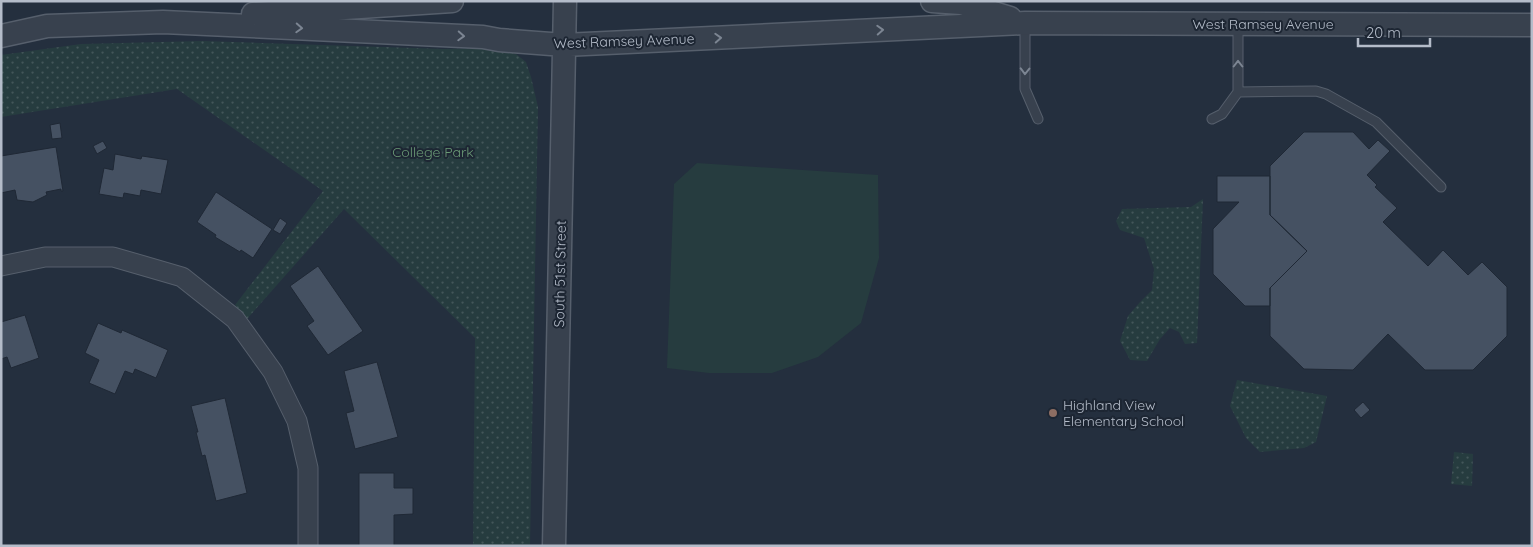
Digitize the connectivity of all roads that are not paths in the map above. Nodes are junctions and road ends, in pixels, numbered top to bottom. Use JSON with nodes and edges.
{"nodes":[{"id":1,"x":452,"y":1,"type":"edge"},
{"id":2,"x":565,"y":1,"type":"edge"},
{"id":3,"x":932,"y":1,"type":"edge"},
{"id":4,"x":163,"y":22,"type":"junction"},
{"id":5,"x":1025,"y":23,"type":"junction"},
{"id":6,"x":1238,"y":24,"type":"junction"},
{"id":7,"x":1532,"y":25,"type":"edge"},
{"id":8,"x":1,"y":36,"type":"edge"},
{"id":9,"x":564,"y":45,"type":"junction"},
{"id":10,"x":1238,"y":92,"type":"junction"},
{"id":11,"x":1038,"y":119,"type":"dead end"},
{"id":12,"x":1212,"y":119,"type":"dead end"},
{"id":13,"x":1441,"y":187,"type":"dead end"},
{"id":14,"x":1,"y":266,"type":"edge"},
{"id":15,"x":308,"y":546,"type":"edge"},
{"id":16,"x":554,"y":546,"type":"edge"}],
"edges":[{"from":1,"to":4,"type":"street","name":"West Ramsey Avenue"},
{"from":2,"to":9,"type":"street","name":"South 51st Street"},
{"from":3,"to":5,"type":"street","name":"West Ramsey Avenue"},
{"from":4,"to":8,"type":"street","name":"West Ramsey Avenue"},
{"from":4,"to":9,"type":"street","name":"West Ramsey Avenue","one_way":true},
{"from":5,"to":6,"type":"street","name":"West Ramsey Avenue"},
{"from":9,"to":5,"type":"street","name":"West Ramsey Avenue","one_way":true},
{"from":5,"to":11,"type":"lane","one_way":true},
{"from":6,"to":7,"type":"street","name":"West Ramsey Avenue"},
{"from":10,"to":6,"type":"lane","one_way":true},
{"from":9,"to":16,"type":"street","name":"South 51st Street"},
{"from":10,"to":12,"type":"lane"},
{"from":10,"to":13,"type":"lane"},
{"from":14,"to":15,"type":"street"}]}
